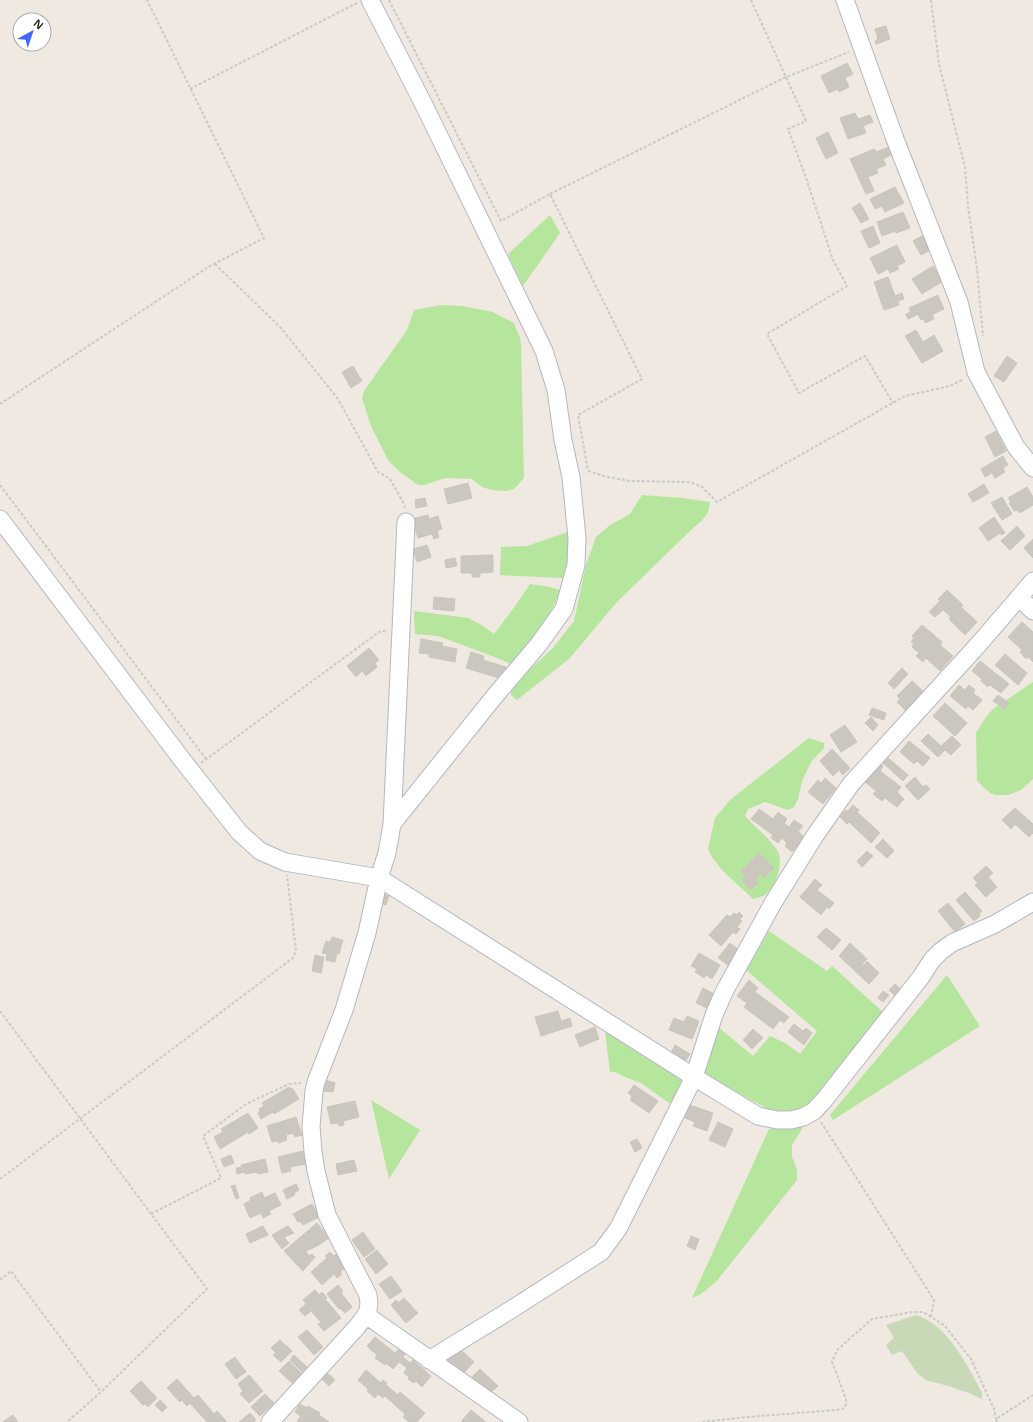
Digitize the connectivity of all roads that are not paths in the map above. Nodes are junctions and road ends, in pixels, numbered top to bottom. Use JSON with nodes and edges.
{"nodes":[{"id":1,"x":370,"y":0,"type":"edge"},
{"id":2,"x":845,"y":0,"type":"edge"},
{"id":3,"x":1033,"y":468,"type":"edge"},
{"id":4,"x":0,"y":518,"type":"edge"},
{"id":5,"x":406,"y":522,"type":"road end"},
{"id":6,"x":1033,"y":581,"type":"edge"},
{"id":7,"x":1019,"y":597,"type":"junction"},
{"id":8,"x":1033,"y":611,"type":"edge"},
{"id":9,"x":392,"y":824,"type":"junction"},
{"id":10,"x":379,"y":878,"type":"junction"},
{"id":11,"x":1033,"y":902,"type":"edge"},
{"id":12,"x":694,"y":1077,"type":"junction"},
{"id":13,"x":366,"y":1315,"type":"junction"},
{"id":14,"x":429,"y":1360,"type":"junction"},
{"id":15,"x":270,"y":1422,"type":"edge"},
{"id":16,"x":519,"y":1422,"type":"edge"}],
"edges":[{"from":1,"to":9,"type":"street"},
{"from":2,"to":3,"type":"street"},
{"from":4,"to":10,"type":"street"},
{"from":5,"to":9,"type":"street"},
{"from":6,"to":7,"type":"street"},
{"from":7,"to":8,"type":"street"},
{"from":7,"to":12,"type":"street"},
{"from":9,"to":10,"type":"street"},
{"from":10,"to":12,"type":"street"},
{"from":10,"to":13,"type":"street"},
{"from":11,"to":12,"type":"street"},
{"from":12,"to":14,"type":"street"},
{"from":13,"to":14,"type":"street"},
{"from":13,"to":15,"type":"street"},
{"from":14,"to":16,"type":"street"}]}
